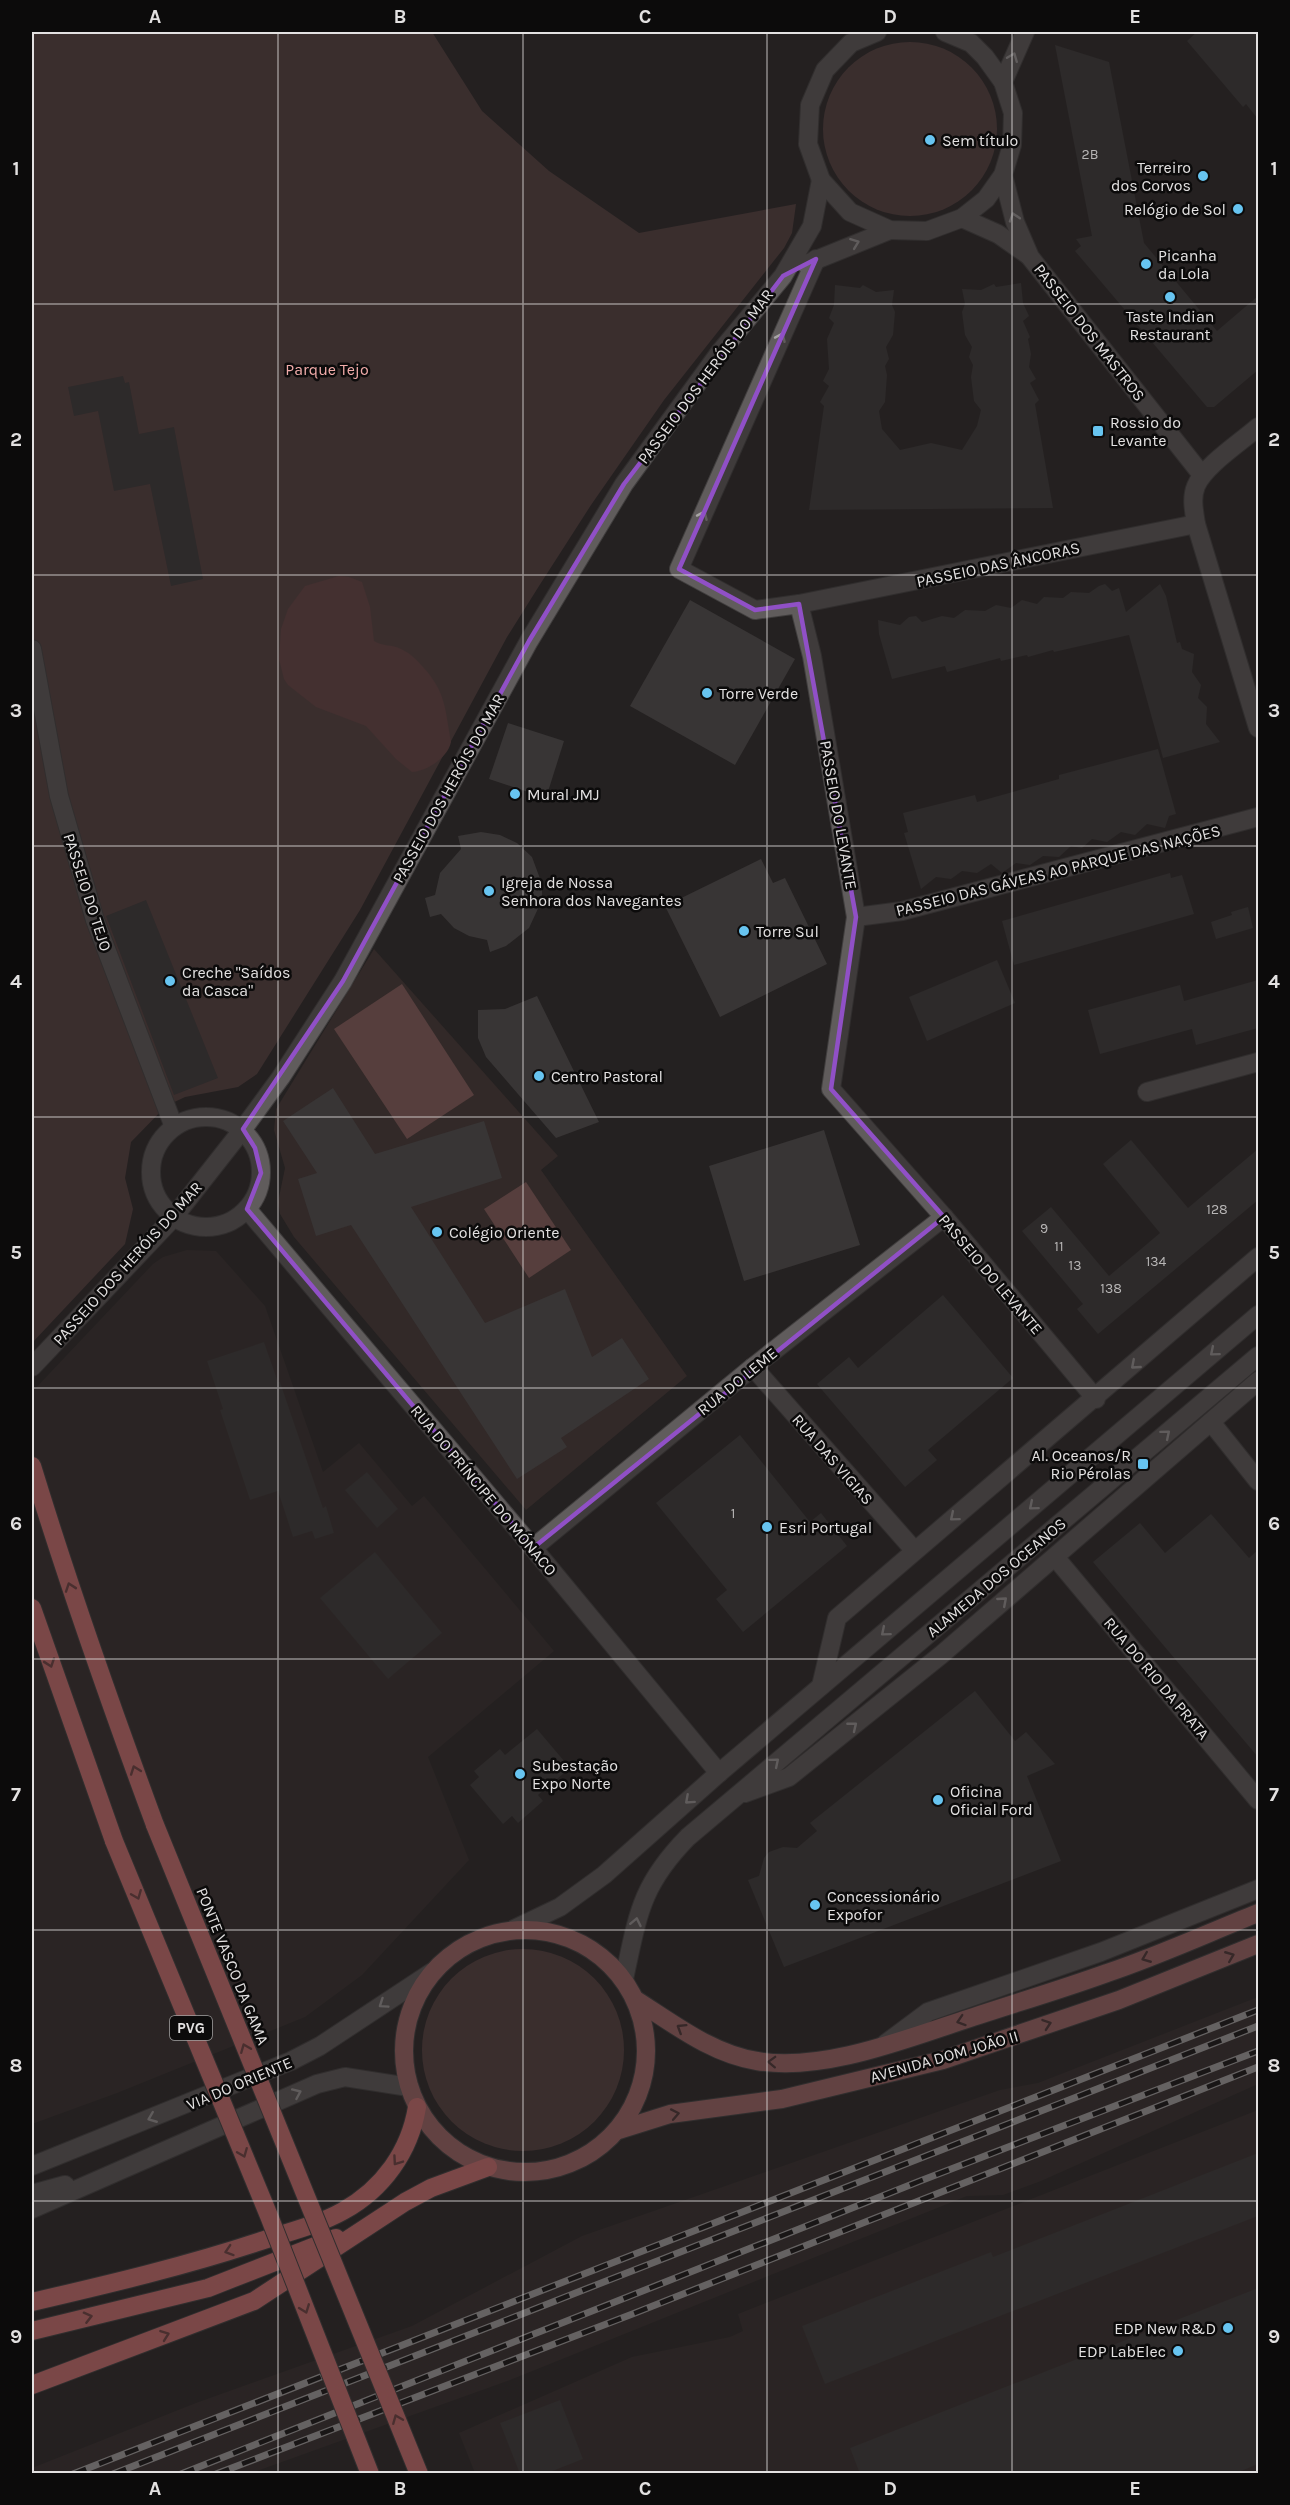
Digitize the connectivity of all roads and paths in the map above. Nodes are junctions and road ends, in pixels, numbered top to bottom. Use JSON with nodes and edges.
{"nodes":[{"id":1,"x":877,"y":32,"type":"edge"},
{"id":2,"x":946,"y":32,"type":"edge"},
{"id":3,"x":966,"y":32,"type":"edge"},
{"id":4,"x":1025,"y":32,"type":"edge"},
{"id":5,"x":1003,"y":82,"type":"junction"},
{"id":6,"x":1003,"y":175,"type":"junction"},
{"id":7,"x":821,"y":180,"type":"junction"},
{"id":8,"x":962,"y":218,"type":"junction"},
{"id":9,"x":890,"y":230,"type":"junction"},
{"id":10,"x":1030,"y":257,"type":"junction"},
{"id":11,"x":816,"y":260,"type":"junction"},
{"id":12,"x":783,"y":276,"type":"junction"},
{"id":13,"x":1258,"y":428,"type":"edge"},
{"id":14,"x":1202,"y":475,"type":"junction"},
{"id":15,"x":1196,"y":524,"type":"junction"},
{"id":16,"x":800,"y":604,"type":"junction"},
{"id":17,"x":32,"y":649,"type":"edge"},
{"id":18,"x":1258,"y":728,"type":"edge"},
{"id":19,"x":1258,"y":817,"type":"edge"},
{"id":20,"x":856,"y":917,"type":"junction"},
{"id":21,"x":1258,"y":1062,"type":"edge"},
{"id":22,"x":1147,"y":1092,"type":"dead end"},
{"id":23,"x":174,"y":1127,"type":"junction"},
{"id":24,"x":243,"y":1130,"type":"junction"},
{"id":25,"x":247,"y":1209,"type":"junction"},
{"id":26,"x":944,"y":1217,"type":"junction"},
{"id":27,"x":173,"y":1218,"type":"junction"},
{"id":28,"x":1258,"y":1257,"type":"edge"},
{"id":29,"x":1258,"y":1315,"type":"edge"},
{"id":30,"x":1258,"y":1356,"type":"edge"},
{"id":31,"x":32,"y":1367,"type":"edge"},
{"id":32,"x":753,"y":1367,"type":"junction"},
{"id":33,"x":1258,"y":1381,"type":"edge"},
{"id":34,"x":1096,"y":1399,"type":"junction"},
{"id":35,"x":1211,"y":1422,"type":"junction"},
{"id":36,"x":32,"y":1466,"type":"edge"},
{"id":37,"x":1258,"y":1481,"type":"edge"},
{"id":38,"x":533,"y":1548,"type":"junction"},
{"id":39,"x":914,"y":1550,"type":"junction"},
{"id":40,"x":1055,"y":1557,"type":"junction"},
{"id":41,"x":32,"y":1608,"type":"edge"},
{"id":42,"x":821,"y":1686,"type":"junction"},
{"id":43,"x":719,"y":1773,"type":"junction"},
{"id":44,"x":732,"y":1798,"type":"junction"},
{"id":45,"x":1258,"y":1800,"type":"edge"},
{"id":46,"x":1258,"y":1890,"type":"edge"},
{"id":47,"x":1258,"y":1913,"type":"edge"},
{"id":48,"x":514,"y":1929,"type":"junction"},
{"id":49,"x":1258,"y":1944,"type":"edge"},
{"id":50,"x":432,"y":1972,"type":"junction"},
{"id":51,"x":624,"y":1979,"type":"junction"},
{"id":52,"x":636,"y":2000,"type":"junction"},
{"id":53,"x":885,"y":2044,"type":"junction"},
{"id":54,"x":409,"y":2088,"type":"junction"},
{"id":55,"x":417,"y":2107,"type":"junction"},
{"id":56,"x":619,"y":2130,"type":"junction"},
{"id":57,"x":32,"y":2166,"type":"edge"},
{"id":58,"x":488,"y":2167,"type":"junction"},
{"id":59,"x":126,"y":2168,"type":"junction"},
{"id":60,"x":32,"y":2193,"type":"edge"},
{"id":61,"x":32,"y":2209,"type":"edge"},
{"id":62,"x":372,"y":2224,"type":"junction"},
{"id":63,"x":32,"y":2302,"type":"edge"},
{"id":64,"x":32,"y":2331,"type":"edge"},
{"id":65,"x":32,"y":2385,"type":"edge"},
{"id":66,"x":370,"y":2474,"type":"edge"},
{"id":67,"x":419,"y":2474,"type":"edge"}],
"edges":[{"from":1,"to":7,"type":"street"},
{"from":2,"to":3,"type":"street"},
{"from":2,"to":5,"type":"street"},
{"from":5,"to":4,"type":"street","one_way":true},
{"from":5,"to":6,"type":"street"},
{"from":6,"to":8,"type":"street"},
{"from":10,"to":6,"type":"street","name":"PASSEIO DOS MASTROS","one_way":true},
{"from":7,"to":9,"type":"street"},
{"from":7,"to":12,"type":"street","name":"PASSEIO DOS HERÓIS DO MAR"},
{"from":8,"to":9,"type":"street"},
{"from":8,"to":10,"type":"street"},
{"from":11,"to":9,"type":"street","one_way":true},
{"from":10,"to":14,"type":"street","name":"PASSEIO DOS MASTROS"},
{"from":11,"to":12,"type":"street"},
{"from":16,"to":11,"type":"street","one_way":true},
{"from":12,"to":24,"type":"street","name":"PASSEIO DOS HERÓIS DO MAR"},
{"from":13,"to":14,"type":"street"},
{"from":14,"to":15,"type":"street"},
{"from":15,"to":16,"type":"street","name":"PASSEIO DAS ÂNCORAS"},
{"from":15,"to":18,"type":"street"},
{"from":16,"to":20,"type":"street","name":"PASSEIO DO LEVANTE"},
{"from":17,"to":23,"type":"street","name":"PASSEIO DO TEJO"},
{"from":19,"to":20,"type":"street","name":"PASSEIO DAS GÁVEAS AO PARQUE DAS NAÇÕES"},
{"from":20,"to":26,"type":"street","name":"PASSEIO DO LEVANTE"},
{"from":21,"to":22,"type":"street"},
{"from":23,"to":24,"type":"street"},
{"from":23,"to":27,"type":"street"},
{"from":24,"to":25,"type":"street"},
{"from":24,"to":27,"type":"street","name":"PASSEIO DOS HERÓIS DO MAR"},
{"from":25,"to":27,"type":"street"},
{"from":25,"to":38,"type":"street","name":"RUA DO PRÍNCIPE DO MÓNACO"},
{"from":26,"to":32,"type":"street","name":"RUA DO LEME"},
{"from":26,"to":34,"type":"street","name":"PASSEIO DO LEVANTE"},
{"from":27,"to":31,"type":"street","name":"PASSEIO DOS HERÓIS DO MAR"},
{"from":28,"to":34,"type":"street","one_way":true},
{"from":29,"to":42,"type":"street","name":"ALAMEDA DOS OCEANOS","one_way":true},
{"from":44,"to":30,"type":"street","name":"ALAMEDA DOS OCEANOS","one_way":true},
{"from":32,"to":38,"type":"street","name":"RUA DO LEME"},
{"from":32,"to":39,"type":"street","name":"RUA DAS VIGIAS"},
{"from":33,"to":35,"type":"street","name":"ALAMEDA DOS OCEANOS"},
{"from":34,"to":39,"type":"street","one_way":true},
{"from":35,"to":37,"type":"street"},
{"from":35,"to":40,"type":"street","name":"ALAMEDA DOS OCEANOS"},
{"from":67,"to":36,"type":"highway","name":"PONTE VASCO DA GAMA","number":"PVG","one_way":true,"bridge":true},
{"from":38,"to":43,"type":"street","name":"RUA DO PRÍNCIPE DO MÓNACO"},
{"from":39,"to":42,"type":"street"},
{"from":44,"to":40,"type":"street","name":"ALAMEDA DOS OCEANOS","one_way":true},
{"from":40,"to":45,"type":"street","name":"RUA DO RIO DA PRATA"},
{"from":41,"to":66,"type":"highway","number":"PVG","one_way":true,"bridge":true},
{"from":42,"to":43,"type":"street","name":"ALAMEDA DOS OCEANOS"},
{"from":43,"to":48,"type":"street","name":"ALAMEDA DOS OCEANOS","one_way":true},
{"from":51,"to":44,"type":"street","name":"ALAMEDA DOS OCEANOS","one_way":true},
{"from":46,"to":53,"type":"street"},
{"from":47,"to":53,"type":"main road","name":"AVENIDA DOM JOÃO II","one_way":true},
{"from":48,"to":50,"type":"main road"},
{"from":48,"to":51,"type":"main road"},
{"from":56,"to":49,"type":"main road","name":"AVENIDA DOM JOÃO II","one_way":true},
{"from":50,"to":54,"type":"main road"},
{"from":50,"to":57,"type":"street","name":"VIA DO ORIENTE","one_way":true},
{"from":51,"to":52,"type":"main road"},
{"from":53,"to":52,"type":"main road","name":"AVENIDA DOM JOÃO II","one_way":true},
{"from":52,"to":56,"type":"main road"},
{"from":54,"to":55,"type":"main road"},
{"from":59,"to":54,"type":"street","name":"VIA DO ORIENTE","one_way":true},
{"from":55,"to":58,"type":"main road"},
{"from":55,"to":63,"type":"highway","one_way":true},
{"from":56,"to":58,"type":"main road"},
{"from":58,"to":62,"type":"highway"},
{"from":59,"to":60,"type":"street"},
{"from":59,"to":61,"type":"street","name":"VIA DO ORIENTE"},
{"from":64,"to":62,"type":"highway","one_way":true},
{"from":65,"to":62,"type":"highway","one_way":true}]}
